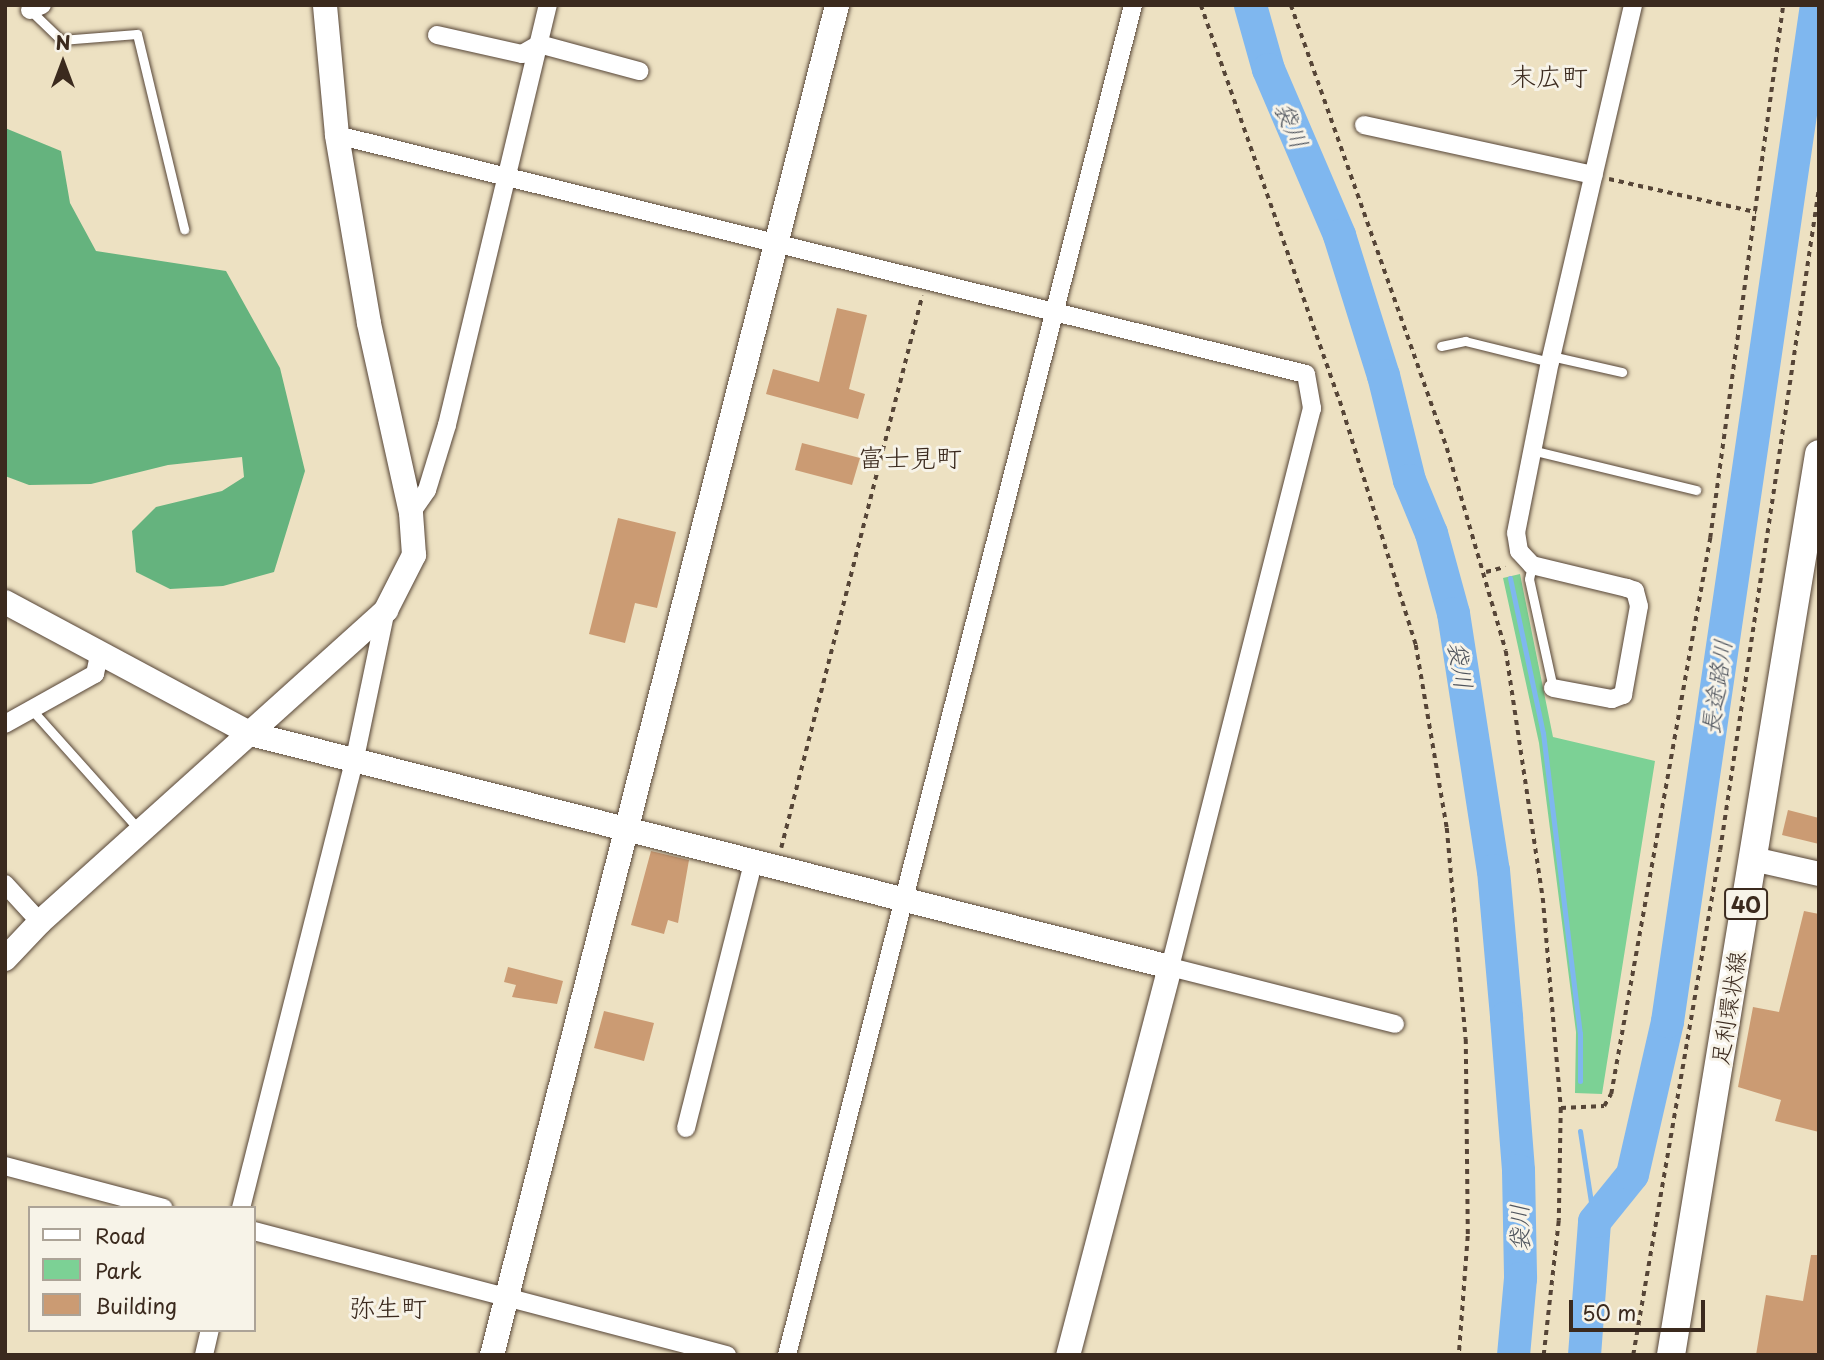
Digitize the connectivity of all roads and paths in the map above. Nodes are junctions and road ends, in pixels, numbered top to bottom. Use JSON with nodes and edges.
{"nodes":[{"id":1,"x":325,"y":5,"type":"edge"},
{"id":2,"x":548,"y":5,"type":"edge"},
{"id":3,"x":837,"y":5,"type":"edge"},
{"id":4,"x":1132,"y":5,"type":"edge"},
{"id":5,"x":1201,"y":5,"type":"edge"},
{"id":6,"x":1291,"y":5,"type":"edge"},
{"id":7,"x":1633,"y":5,"type":"edge"},
{"id":8,"x":1783,"y":5,"type":"edge"},
{"id":9,"x":32,"y":7,"type":"edge"},
{"id":10,"x":437,"y":35,"type":"dead end"},
{"id":11,"x":539,"y":44,"type":"junction"},
{"id":12,"x":639,"y":71,"type":"dead end"},
{"id":13,"x":1364,"y":125,"type":"dead end"},
{"id":14,"x":337,"y":135,"type":"junction"},
{"id":15,"x":1594,"y":175,"type":"junction"},
{"id":16,"x":506,"y":178,"type":"junction"},
{"id":17,"x":1819,"y":187,"type":"edge"},
{"id":18,"x":1756,"y":212,"type":"junction"},
{"id":19,"x":184,"y":229,"type":"dead end"},
{"id":20,"x":776,"y":242,"type":"junction"},
{"id":21,"x":926,"y":280,"type":"junction"},
{"id":22,"x":1050,"y":312,"type":"junction"},
{"id":23,"x":1441,"y":346,"type":"dead end"},
{"id":24,"x":1550,"y":359,"type":"junction"},
{"id":25,"x":1622,"y":372,"type":"dead end"},
{"id":26,"x":1531,"y":450,"type":"junction"},
{"id":27,"x":1819,"y":454,"type":"edge"},
{"id":28,"x":1696,"y":490,"type":"dead end"},
{"id":29,"x":411,"y":513,"type":"junction"},
{"id":30,"x":1813,"y":533,"type":"edge"},
{"id":31,"x":1532,"y":565,"type":"junction"},
{"id":32,"x":1505,"y":567,"type":"dead end"},
{"id":33,"x":1486,"y":573,"type":"junction"},
{"id":34,"x":5,"y":602,"type":"edge"},
{"id":35,"x":386,"y":610,"type":"junction"},
{"id":36,"x":100,"y":651,"type":"junction"},
{"id":37,"x":1553,"y":688,"type":"joint"},
{"id":38,"x":32,"y":710,"type":"junction"},
{"id":39,"x":5,"y":724,"type":"edge"},
{"id":40,"x":251,"y":734,"type":"junction"},
{"id":41,"x":355,"y":758,"type":"junction"},
{"id":42,"x":627,"y":828,"type":"junction"},
{"id":43,"x":141,"y":832,"type":"junction"},
{"id":44,"x":1753,"y":859,"type":"junction"},
{"id":45,"x":766,"y":863,"type":"junction"},
{"id":46,"x":1819,"y":874,"type":"edge"},
{"id":47,"x":5,"y":884,"type":"edge"},
{"id":48,"x":903,"y":897,"type":"junction"},
{"id":49,"x":40,"y":922,"type":"junction"},
{"id":50,"x":5,"y":959,"type":"edge"},
{"id":51,"x":1170,"y":967,"type":"junction"},
{"id":52,"x":1395,"y":1024,"type":"dead end"},
{"id":53,"x":1561,"y":1108,"type":"junction"},
{"id":54,"x":686,"y":1128,"type":"dead end"},
{"id":55,"x":5,"y":1166,"type":"edge"},
{"id":56,"x":156,"y":1206,"type":"edge"},
{"id":57,"x":242,"y":1206,"type":"edge"},
{"id":58,"x":256,"y":1232,"type":"edge"},
{"id":59,"x":507,"y":1299,"type":"junction"},
{"id":60,"x":210,"y":1332,"type":"edge"},
{"id":61,"x":204,"y":1355,"type":"edge"},
{"id":62,"x":492,"y":1355,"type":"edge"},
{"id":63,"x":727,"y":1355,"type":"edge"},
{"id":64,"x":787,"y":1355,"type":"edge"},
{"id":65,"x":1068,"y":1355,"type":"edge"},
{"id":66,"x":1460,"y":1355,"type":"edge"},
{"id":67,"x":1544,"y":1355,"type":"edge"},
{"id":68,"x":1633,"y":1355,"type":"edge"},
{"id":69,"x":1671,"y":1355,"type":"edge"}],
"edges":[{"from":1,"to":14,"type":"street"},
{"from":2,"to":11,"type":"street"},
{"from":3,"to":20,"type":"street"},
{"from":4,"to":22,"type":"street"},
{"from":5,"to":66,"type":"path"},
{"from":6,"to":33,"type":"path"},
{"from":7,"to":15,"type":"street"},
{"from":8,"to":18,"type":"path"},
{"from":9,"to":19,"type":"lane"},
{"from":10,"to":11,"type":"street"},
{"from":11,"to":12,"type":"street"},
{"from":11,"to":16,"type":"street"},
{"from":13,"to":15,"type":"street"},
{"from":14,"to":16,"type":"street"},
{"from":14,"to":29,"type":"street"},
{"from":15,"to":18,"type":"path"},
{"from":15,"to":24,"type":"street"},
{"from":16,"to":20,"type":"street"},
{"from":16,"to":29,"type":"street"},
{"from":17,"to":68,"type":"path"},
{"from":18,"to":53,"type":"path"},
{"from":20,"to":21,"type":"street"},
{"from":20,"to":42,"type":"street"},
{"from":21,"to":22,"type":"street"},
{"from":21,"to":45,"type":"path"},
{"from":22,"to":48,"type":"street"},
{"from":22,"to":51,"type":"street"},
{"from":23,"to":24,"type":"lane"},
{"from":24,"to":25,"type":"lane"},
{"from":24,"to":26,"type":"street"},
{"from":26,"to":28,"type":"lane"},
{"from":26,"to":31,"type":"street"},
{"from":27,"to":30,"type":"main road","name":"足利環状線","number":"40"},
{"from":29,"to":35,"type":"street"},
{"from":30,"to":44,"type":"main road","name":"足利環状線","number":"40"},
{"from":31,"to":37,"type":"lane"},
{"from":31,"to":37,"type":"street"},
{"from":32,"to":33,"type":"path"},
{"from":33,"to":53,"type":"path"},
{"from":34,"to":36,"type":"street"},
{"from":35,"to":40,"type":"street"},
{"from":35,"to":41,"type":"street"},
{"from":36,"to":38,"type":"street"},
{"from":36,"to":40,"type":"street"},
{"from":38,"to":39,"type":"street"},
{"from":38,"to":43,"type":"lane"},
{"from":40,"to":41,"type":"street"},
{"from":40,"to":43,"type":"street"},
{"from":41,"to":42,"type":"street"},
{"from":41,"to":57,"type":"street"},
{"from":42,"to":45,"type":"street"},
{"from":42,"to":59,"type":"street"},
{"from":43,"to":49,"type":"street"},
{"from":44,"to":46,"type":"street"},
{"from":44,"to":69,"type":"main road","name":"足利環状線","number":"40"},
{"from":45,"to":48,"type":"street"},
{"from":45,"to":54,"type":"street"},
{"from":47,"to":49,"type":"street"},
{"from":48,"to":51,"type":"street"},
{"from":48,"to":64,"type":"street"},
{"from":49,"to":50,"type":"street"},
{"from":51,"to":52,"type":"street"},
{"from":51,"to":65,"type":"street"},
{"from":53,"to":67,"type":"path"},
{"from":55,"to":56,"type":"street"},
{"from":58,"to":59,"type":"street"},
{"from":59,"to":62,"type":"street"},
{"from":59,"to":63,"type":"street"},
{"from":60,"to":61,"type":"street"}]}
